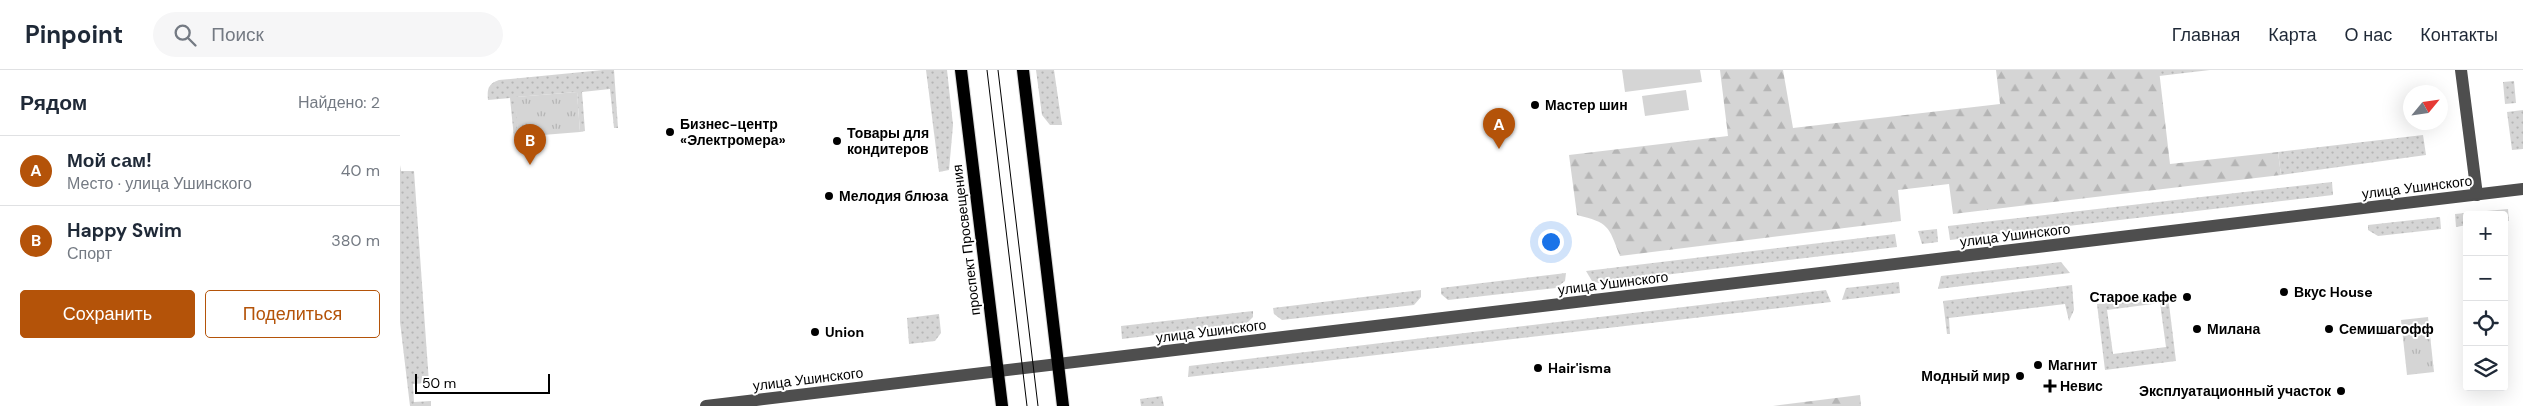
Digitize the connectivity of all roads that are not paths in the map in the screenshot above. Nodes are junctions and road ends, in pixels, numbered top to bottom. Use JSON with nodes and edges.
{"nodes":[{"id":1,"x":961,"y":70,"type":"edge"},
{"id":2,"x":1023,"y":70,"type":"edge"},
{"id":3,"x":2461,"y":70,"type":"edge"},
{"id":4,"x":2523,"y":189,"type":"edge"},
{"id":5,"x":2477,"y":195,"type":"junction"},
{"id":6,"x":1058,"y":364,"type":"junction"},
{"id":7,"x":998,"y":371,"type":"junction"},
{"id":8,"x":706,"y":406,"type":"edge"},
{"id":9,"x":1002,"y":406,"type":"edge"},
{"id":10,"x":1063,"y":406,"type":"edge"}],
"edges":[{"from":1,"to":7,"type":"main road","name":"проспект Просвещения"},
{"from":2,"to":6,"type":"main road"},
{"from":3,"to":5,"type":"street"},
{"from":4,"to":5,"type":"street","name":"улица Ушинского"},
{"from":5,"to":6,"type":"street","name":"улица Ушинского"},
{"from":6,"to":7,"type":"street","name":"улица Ушинского"},
{"from":6,"to":10,"type":"main road"},
{"from":7,"to":8,"type":"street","name":"улица Ушинского"},
{"from":7,"to":9,"type":"main road","name":"проспект Просвещения"}]}
